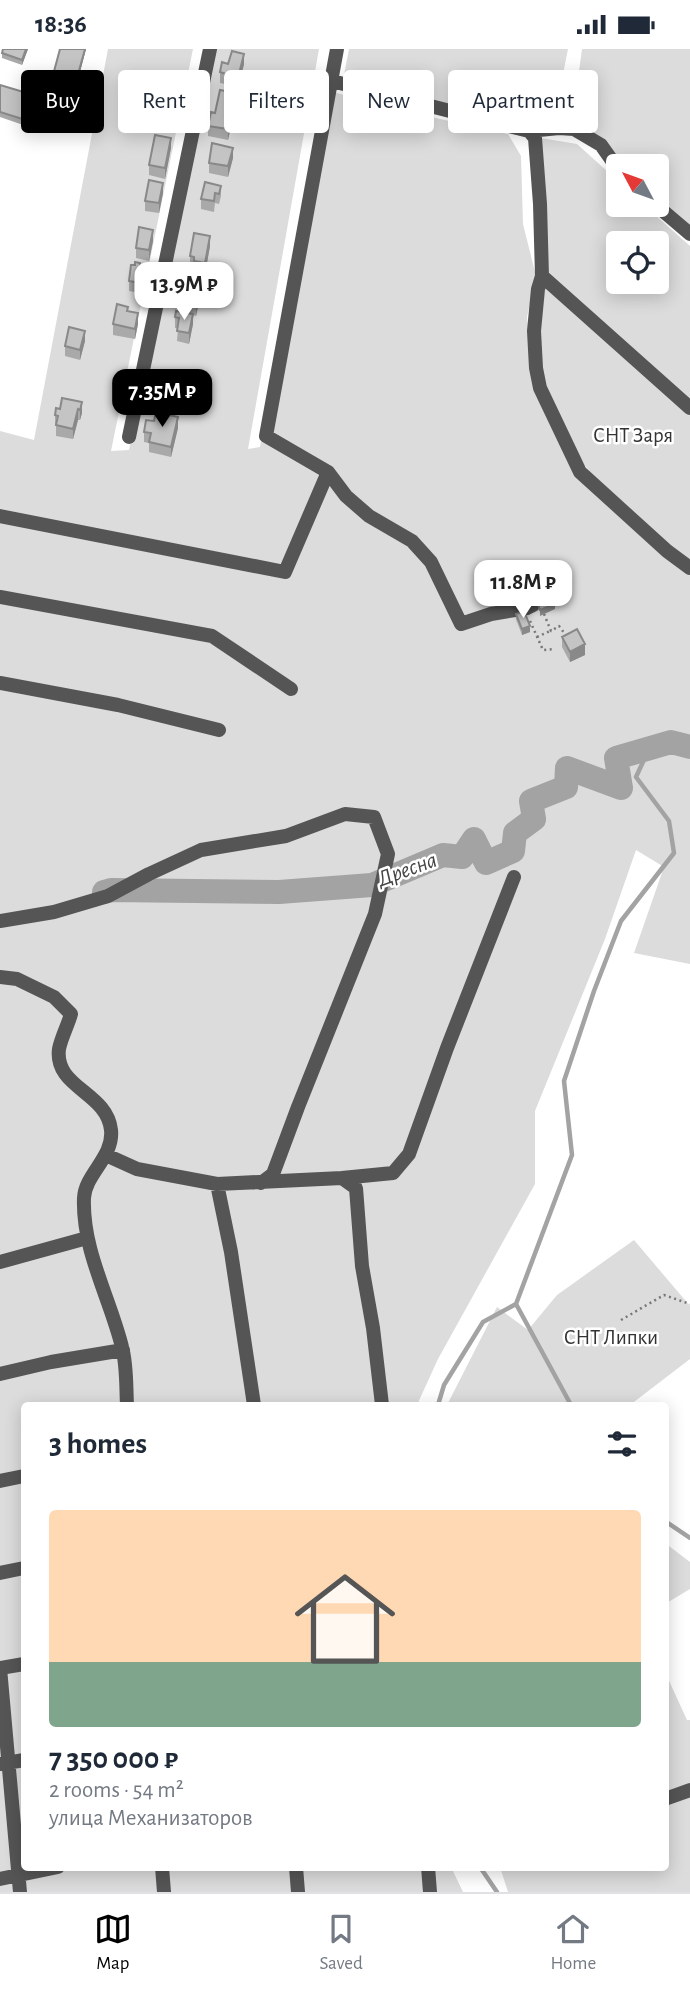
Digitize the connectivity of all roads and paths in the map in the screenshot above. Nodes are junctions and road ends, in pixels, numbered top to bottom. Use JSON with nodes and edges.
{"nodes":[{"id":1,"x":210,"y":49,"type":"edge"},
{"id":2,"x":337,"y":49,"type":"edge"},
{"id":3,"x":332,"y":81,"type":"junction"},
{"id":4,"x":448,"y":110,"type":"edge"},
{"id":5,"x":531,"y":133,"type":"edge"},
{"id":6,"x":582,"y":133,"type":"edge"},
{"id":7,"x":607,"y":154,"type":"edge"},
{"id":8,"x":669,"y":216,"type":"edge"},
{"id":9,"x":690,"y":234,"type":"edge"},
{"id":10,"x":542,"y":276,"type":"junction"},
{"id":11,"x":690,"y":408,"type":"edge"},
{"id":12,"x":129,"y":437,"type":"dead end"},
{"id":13,"x":328,"y":473,"type":"junction"},
{"id":14,"x":0,"y":516,"type":"edge"},
{"id":15,"x":690,"y":568,"type":"edge"},
{"id":16,"x":0,"y":597,"type":"edge"},
{"id":17,"x":538,"y":610,"type":"joint"},
{"id":18,"x":525,"y":619,"type":"edge"},
{"id":19,"x":551,"y":631,"type":"junction"},
{"id":20,"x":537,"y":637,"type":"junction"},
{"id":21,"x":572,"y":643,"type":"edge"},
{"id":22,"x":554,"y":649,"type":"dead end"},
{"id":23,"x":0,"y":683,"type":"edge"},
{"id":24,"x":290,"y":689,"type":"dead end"},
{"id":25,"x":219,"y":730,"type":"dead end"},
{"id":26,"x":514,"y":877,"type":"dead end"},
{"id":27,"x":0,"y":921,"type":"edge"},
{"id":28,"x":0,"y":977,"type":"edge"},
{"id":29,"x":106,"y":1155,"type":"junction"},
{"id":30,"x":342,"y":1178,"type":"junction"},
{"id":31,"x":261,"y":1183,"type":"junction"},
{"id":32,"x":217,"y":1184,"type":"junction"},
{"id":33,"x":87,"y":1238,"type":"junction"},
{"id":34,"x":0,"y":1262,"type":"edge"},
{"id":35,"x":690,"y":1304,"type":"edge"},
{"id":36,"x":621,"y":1320,"type":"dead end"},
{"id":37,"x":123,"y":1350,"type":"junction"},
{"id":38,"x":0,"y":1374,"type":"edge"},
{"id":39,"x":127,"y":1402,"type":"edge"},
{"id":40,"x":254,"y":1402,"type":"edge"},
{"id":41,"x":382,"y":1402,"type":"edge"},
{"id":42,"x":21,"y":1477,"type":"edge"},
{"id":43,"x":0,"y":1481,"type":"edge"},
{"id":44,"x":21,"y":1569,"type":"edge"},
{"id":45,"x":0,"y":1573,"type":"edge"},
{"id":46,"x":21,"y":1664,"type":"edge"},
{"id":47,"x":0,"y":1668,"type":"edge"},
{"id":48,"x":4,"y":1764,"type":"edge"},
{"id":49,"x":690,"y":1790,"type":"edge"},
{"id":50,"x":669,"y":1798,"type":"edge"},
{"id":51,"x":41,"y":1871,"type":"edge"},
{"id":52,"x":162,"y":1871,"type":"edge"},
{"id":53,"x":296,"y":1871,"type":"edge"},
{"id":54,"x":428,"y":1871,"type":"edge"},
{"id":55,"x":19,"y":1876,"type":"junction"},
{"id":56,"x":0,"y":1879,"type":"edge"},
{"id":57,"x":20,"y":1892,"type":"edge"},
{"id":58,"x":164,"y":1892,"type":"edge"},
{"id":59,"x":298,"y":1892,"type":"edge"},
{"id":60,"x":430,"y":1892,"type":"edge"}],
"edges":[{"from":1,"to":12,"type":"street"},
{"from":2,"to":3,"type":"street"},
{"from":3,"to":4,"type":"street"},
{"from":3,"to":13,"type":"street"},
{"from":5,"to":10,"type":"street"},
{"from":6,"to":7,"type":"street"},
{"from":8,"to":9,"type":"street"},
{"from":10,"to":11,"type":"street"},
{"from":10,"to":15,"type":"street"},
{"from":13,"to":14,"type":"street"},
{"from":13,"to":17,"type":"street"},
{"from":16,"to":24,"type":"street"},
{"from":17,"to":19,"type":"path"},
{"from":18,"to":20,"type":"path"},
{"from":19,"to":20,"type":"path"},
{"from":19,"to":21,"type":"path"},
{"from":20,"to":22,"type":"path"},
{"from":23,"to":25,"type":"street"},
{"from":26,"to":30,"type":"street"},
{"from":27,"to":31,"type":"street"},
{"from":28,"to":29,"type":"street"},
{"from":29,"to":32,"type":"street"},
{"from":29,"to":33,"type":"street"},
{"from":30,"to":31,"type":"street"},
{"from":30,"to":41,"type":"street"},
{"from":31,"to":32,"type":"street"},
{"from":32,"to":40,"type":"street"},
{"from":33,"to":34,"type":"street"},
{"from":33,"to":37,"type":"street"},
{"from":35,"to":36,"type":"path"},
{"from":37,"to":38,"type":"street"},
{"from":37,"to":39,"type":"street"},
{"from":42,"to":43,"type":"street"},
{"from":44,"to":45,"type":"street"},
{"from":46,"to":47,"type":"street"},
{"from":47,"to":48,"type":"street"},
{"from":48,"to":55,"type":"street"},
{"from":49,"to":50,"type":"street"},
{"from":51,"to":55,"type":"street"},
{"from":52,"to":58,"type":"street"},
{"from":53,"to":59,"type":"street"},
{"from":54,"to":60,"type":"street"},
{"from":55,"to":56,"type":"street"},
{"from":55,"to":57,"type":"street"}]}
